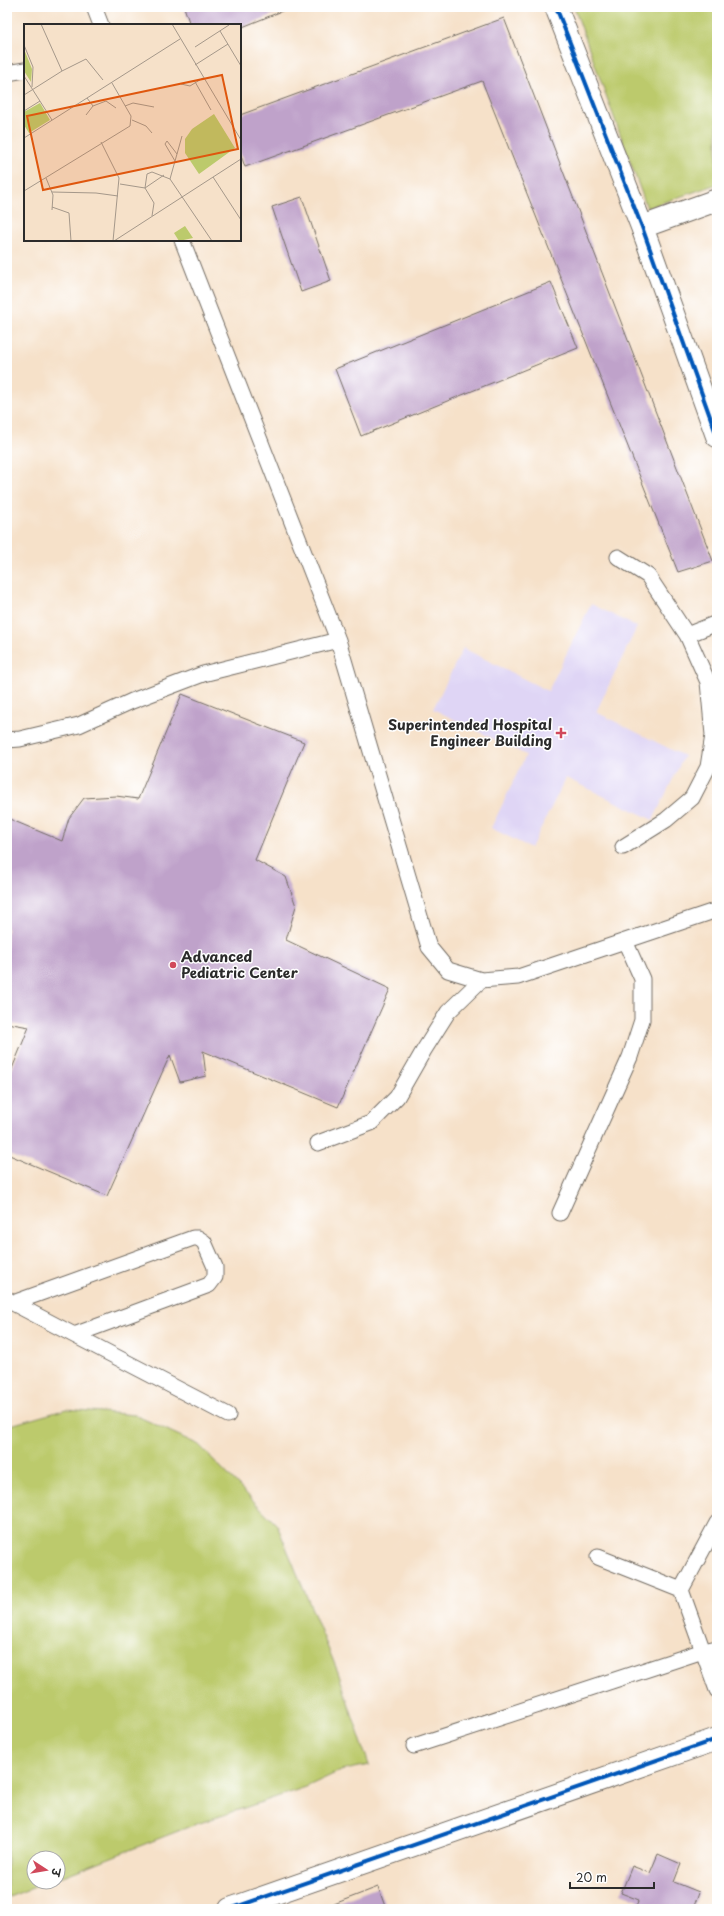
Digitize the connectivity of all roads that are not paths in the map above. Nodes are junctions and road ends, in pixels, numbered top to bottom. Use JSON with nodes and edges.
{"nodes":[{"id":1,"x":94,"y":7,"type":"edge"},
{"id":2,"x":556,"y":7,"type":"edge"},
{"id":3,"x":101,"y":24,"type":"edge"},
{"id":4,"x":24,"y":70,"type":"edge"},
{"id":5,"x":7,"y":73,"type":"edge"},
{"id":6,"x":717,"y":200,"type":"edge"},
{"id":7,"x":642,"y":227,"type":"junction"},
{"id":8,"x":182,"y":241,"type":"edge"},
{"id":9,"x":717,"y":436,"type":"edge"},
{"id":10,"x":618,"y":557,"type":"dead end"},
{"id":11,"x":717,"y":623,"type":"edge"},
{"id":12,"x":687,"y":634,"type":"junction"},
{"id":13,"x":338,"y":640,"type":"junction"},
{"id":14,"x":7,"y":740,"type":"edge"},
{"id":15,"x":623,"y":847,"type":"dead end"},
{"id":16,"x":717,"y":910,"type":"edge"},
{"id":17,"x":625,"y":941,"type":"junction"},
{"id":18,"x":480,"y":980,"type":"junction"},
{"id":19,"x":318,"y":1143,"type":"dead end"},
{"id":20,"x":560,"y":1213,"type":"dead end"},
{"id":21,"x":10,"y":1301,"type":"edge"},
{"id":22,"x":74,"y":1335,"type":"junction"},
{"id":23,"x":228,"y":1415,"type":"dead end"},
{"id":24,"x":717,"y":1523,"type":"edge"},
{"id":25,"x":598,"y":1557,"type":"dead end"},
{"id":26,"x":680,"y":1590,"type":"junction"},
{"id":27,"x":710,"y":1650,"type":"edge"},
{"id":28,"x":717,"y":1690,"type":"edge"},
{"id":29,"x":717,"y":1739,"type":"edge"},
{"id":30,"x":414,"y":1746,"type":"dead end"},
{"id":31,"x":230,"y":1909,"type":"edge"}],
"edges":[{"from":1,"to":3,"type":"lane"},
{"from":2,"to":7,"type":"street"},
{"from":4,"to":5,"type":"lane"},
{"from":6,"to":7,"type":"street"},
{"from":7,"to":9,"type":"street"},
{"from":8,"to":13,"type":"lane"},
{"from":10,"to":12,"type":"lane"},
{"from":11,"to":12,"type":"lane"},
{"from":12,"to":15,"type":"lane"},
{"from":13,"to":14,"type":"lane"},
{"from":13,"to":18,"type":"lane"},
{"from":16,"to":17,"type":"lane"},
{"from":17,"to":18,"type":"lane"},
{"from":17,"to":20,"type":"lane"},
{"from":18,"to":19,"type":"lane"},
{"from":21,"to":22,"type":"lane"},
{"from":21,"to":22,"type":"lane"},
{"from":22,"to":23,"type":"lane"},
{"from":24,"to":26,"type":"lane"},
{"from":25,"to":26,"type":"lane"},
{"from":26,"to":27,"type":"lane"},
{"from":27,"to":28,"type":"lane"},
{"from":27,"to":30,"type":"lane"},
{"from":29,"to":31,"type":"street"}]}
